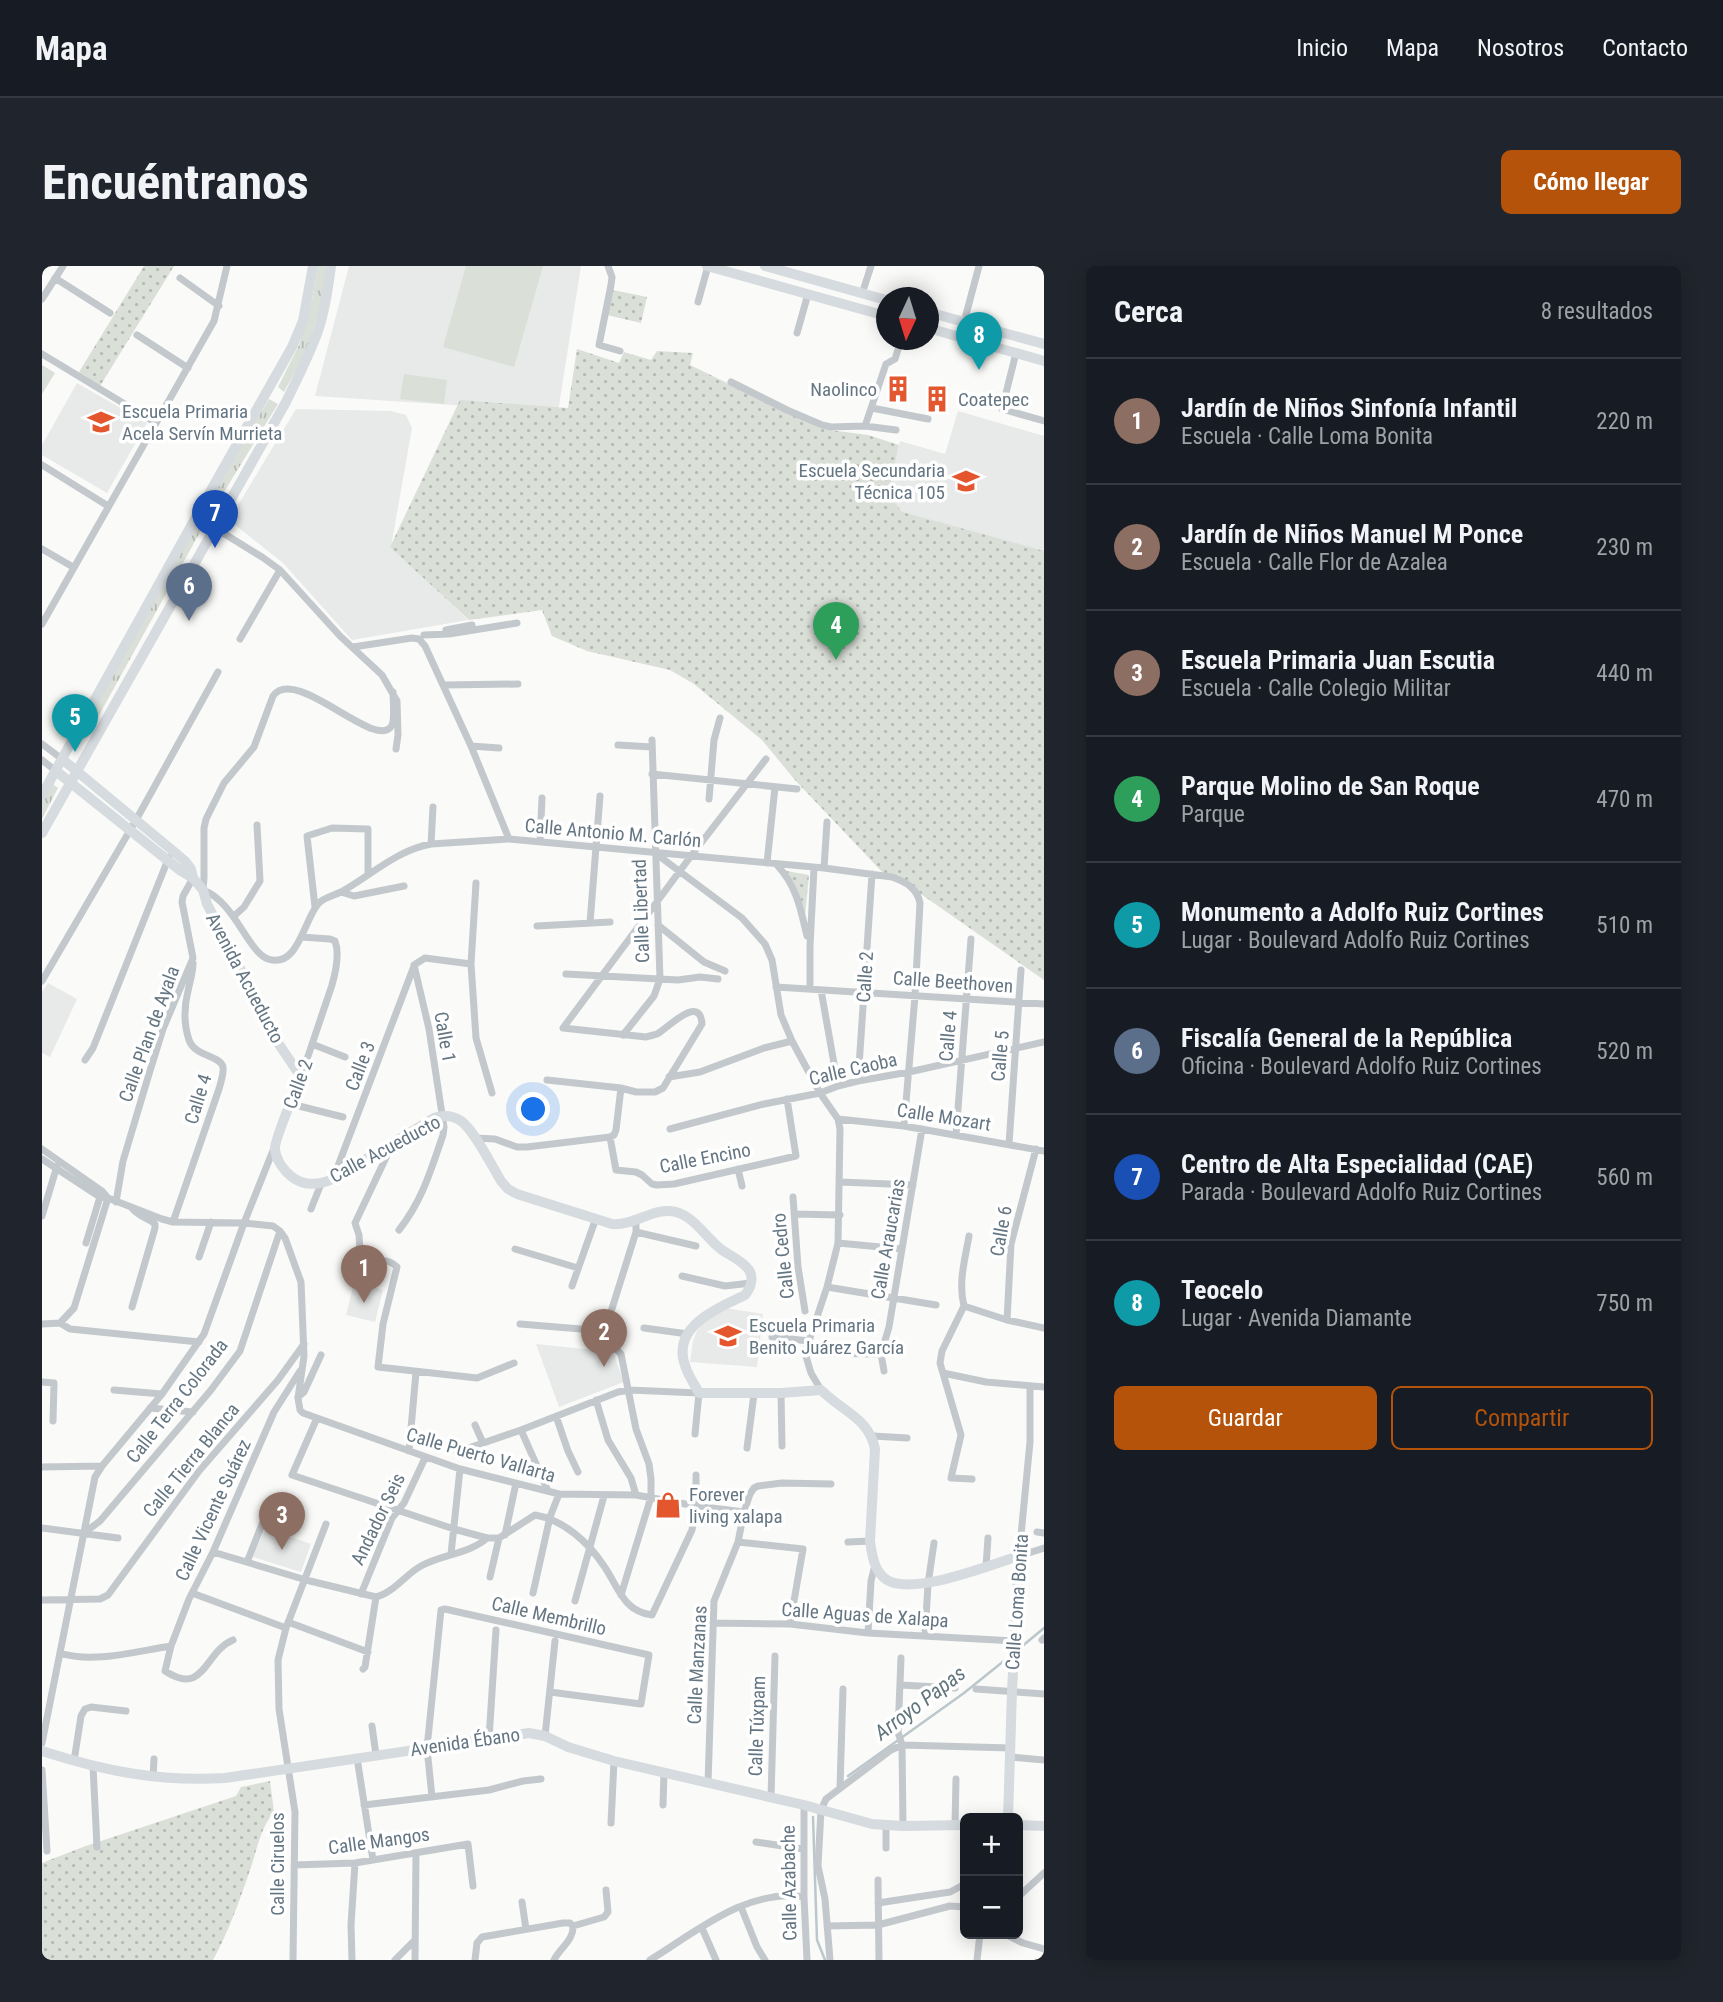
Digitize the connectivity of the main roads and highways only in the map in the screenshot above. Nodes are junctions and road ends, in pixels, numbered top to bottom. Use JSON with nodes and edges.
{"nodes":[{"id":1,"x":313,"y":266,"type":"edge"},
{"id":2,"x":331,"y":266,"type":"edge"},
{"id":3,"x":708,"y":266,"type":"edge"},
{"id":4,"x":765,"y":266,"type":"edge"},
{"id":5,"x":794,"y":274,"type":"junction"},
{"id":6,"x":791,"y":289,"type":"junction"},
{"id":7,"x":876,"y":297,"type":"edge"},
{"id":8,"x":876,"y":313,"type":"edge"},
{"id":9,"x":939,"y":315,"type":"edge"},
{"id":10,"x":939,"y":331,"type":"edge"},
{"id":11,"x":1044,"y":344,"type":"edge"},
{"id":12,"x":1044,"y":361,"type":"edge"},
{"id":13,"x":62,"y":759,"type":"junction"},
{"id":14,"x":56,"y":771,"type":"junction"},
{"id":15,"x":77,"y":771,"type":"junction"},
{"id":16,"x":70,"y":783,"type":"junction"},
{"id":17,"x":42,"y":795,"type":"edge"},
{"id":18,"x":42,"y":833,"type":"edge"},
{"id":19,"x":193,"y":878,"type":"junction"},
{"id":20,"x":301,"y":1077,"type":"joint"},
{"id":21,"x":274,"y":1148,"type":"joint"},
{"id":22,"x":928,"y":1584,"type":"joint"},
{"id":23,"x":42,"y":1751,"type":"edge"},
{"id":24,"x":1008,"y":1813,"type":"edge"},
{"id":25,"x":960,"y":1825,"type":"edge"},
{"id":26,"x":1023,"y":1825,"type":"edge"},
{"id":27,"x":1044,"y":1826,"type":"edge"}],
"edges":[{"from":1,"to":13,"type":"main road"},
{"from":2,"to":15,"type":"main road"},
{"from":3,"to":6,"type":"main road"},
{"from":4,"to":5,"type":"main road"},
{"from":5,"to":6,"type":"main road"},
{"from":5,"to":7,"type":"main road"},
{"from":6,"to":8,"type":"main road"},
{"from":9,"to":11,"type":"main road"},
{"from":10,"to":12,"type":"main road"},
{"from":13,"to":14,"type":"main road"},
{"from":13,"to":15,"type":"main road","name":"Avenida Acueducto"},
{"from":14,"to":16,"type":"main road","name":"Avenida Acueducto"},
{"from":14,"to":17,"type":"main road"},
{"from":15,"to":16,"type":"main road"},
{"from":15,"to":19,"type":"main road","name":"Avenida Acueducto"},
{"from":16,"to":18,"type":"main road"},
{"from":16,"to":19,"type":"main road","name":"Avenida Acueducto"},
{"from":19,"to":20,"type":"main road","name":"Avenida Acueducto"},
{"from":20,"to":21,"type":"main road","name":"Calle 2"},
{"from":21,"to":22,"type":"main road","name":"Calle Acueducto"},
{"from":22,"to":24,"type":"main road","name":"Calle Loma Bonita"},
{"from":23,"to":25,"type":"main road","name":"Avenida Ébano"},
{"from":26,"to":27,"type":"main road"}]}
